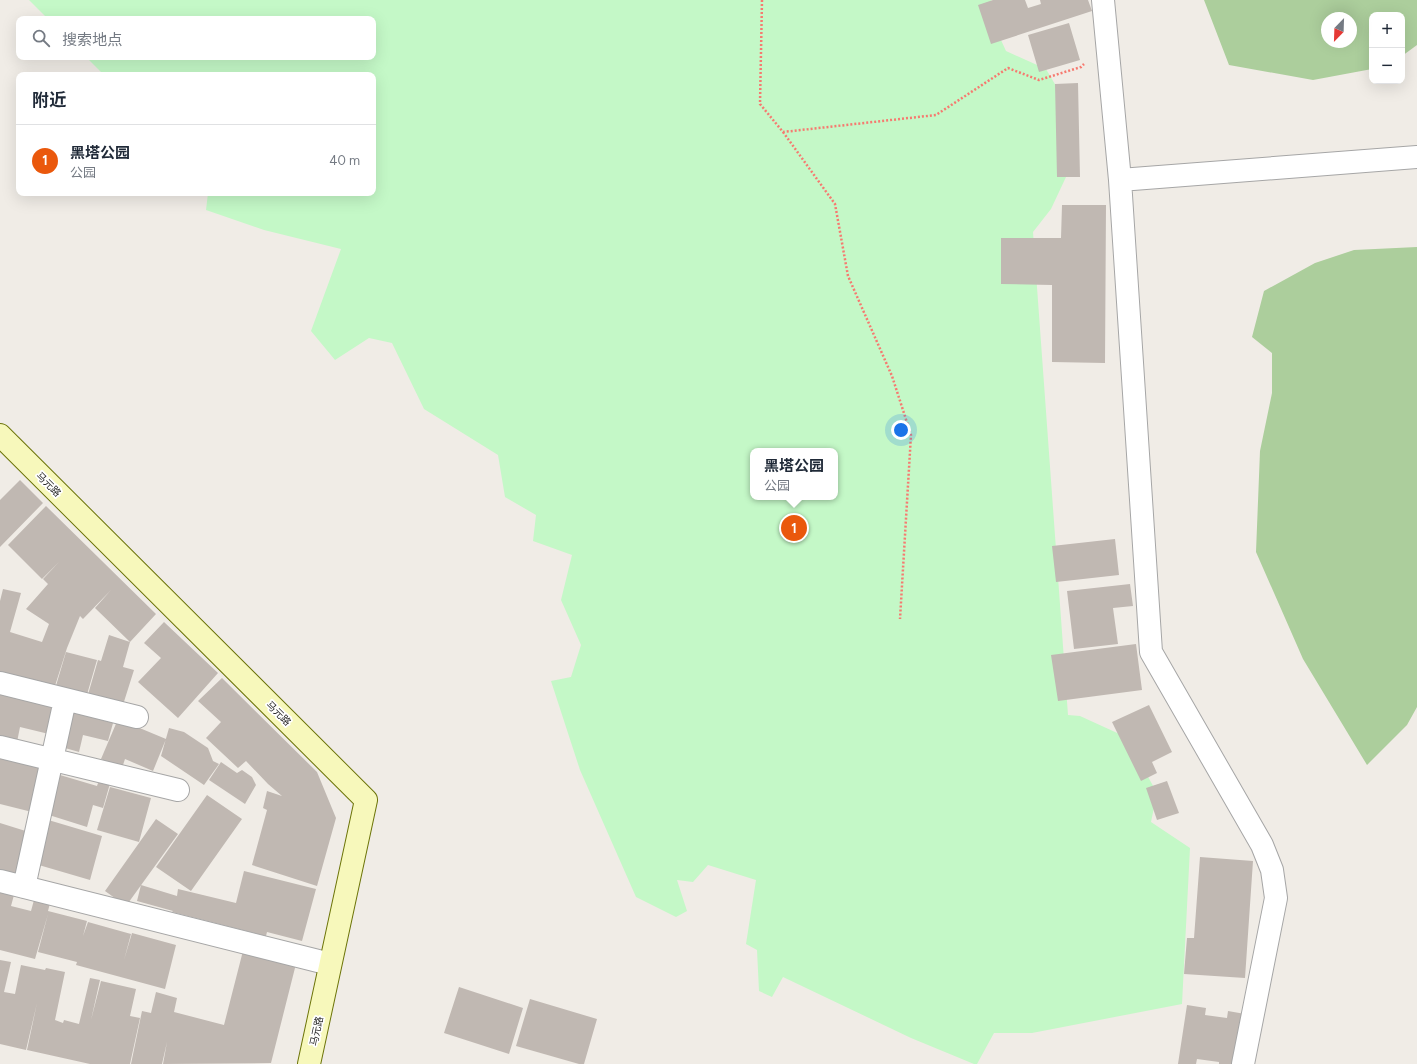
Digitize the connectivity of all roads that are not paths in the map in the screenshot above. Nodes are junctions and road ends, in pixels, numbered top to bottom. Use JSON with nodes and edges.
{"nodes":[{"id":1,"x":1103,"y":0,"type":"edge"},
{"id":2,"x":1417,"y":157,"type":"edge"},
{"id":3,"x":1120,"y":180,"type":"junction"},
{"id":4,"x":0,"y":435,"type":"edge"},
{"id":5,"x":0,"y":683,"type":"edge"},
{"id":6,"x":65,"y":700,"type":"junction"},
{"id":7,"x":137,"y":717,"type":"dead end"},
{"id":8,"x":0,"y":746,"type":"edge"},
{"id":9,"x":52,"y":759,"type":"junction"},
{"id":10,"x":178,"y":790,"type":"dead end"},
{"id":11,"x":0,"y":881,"type":"edge"},
{"id":12,"x":24,"y":887,"type":"junction"},
{"id":13,"x":330,"y":964,"type":"junction"},
{"id":14,"x":309,"y":1064,"type":"edge"},
{"id":15,"x":1243,"y":1064,"type":"edge"}],
"edges":[{"from":1,"to":3,"type":"street"},
{"from":2,"to":3,"type":"street"},
{"from":3,"to":15,"type":"street"},
{"from":4,"to":13,"type":"street","name":"马元路"},
{"from":5,"to":6,"type":"street"},
{"from":6,"to":7,"type":"street"},
{"from":6,"to":9,"type":"street"},
{"from":8,"to":9,"type":"street"},
{"from":9,"to":10,"type":"street"},
{"from":9,"to":12,"type":"street"},
{"from":11,"to":12,"type":"street"},
{"from":12,"to":13,"type":"street"},
{"from":13,"to":14,"type":"street","name":"马元路"}]}
